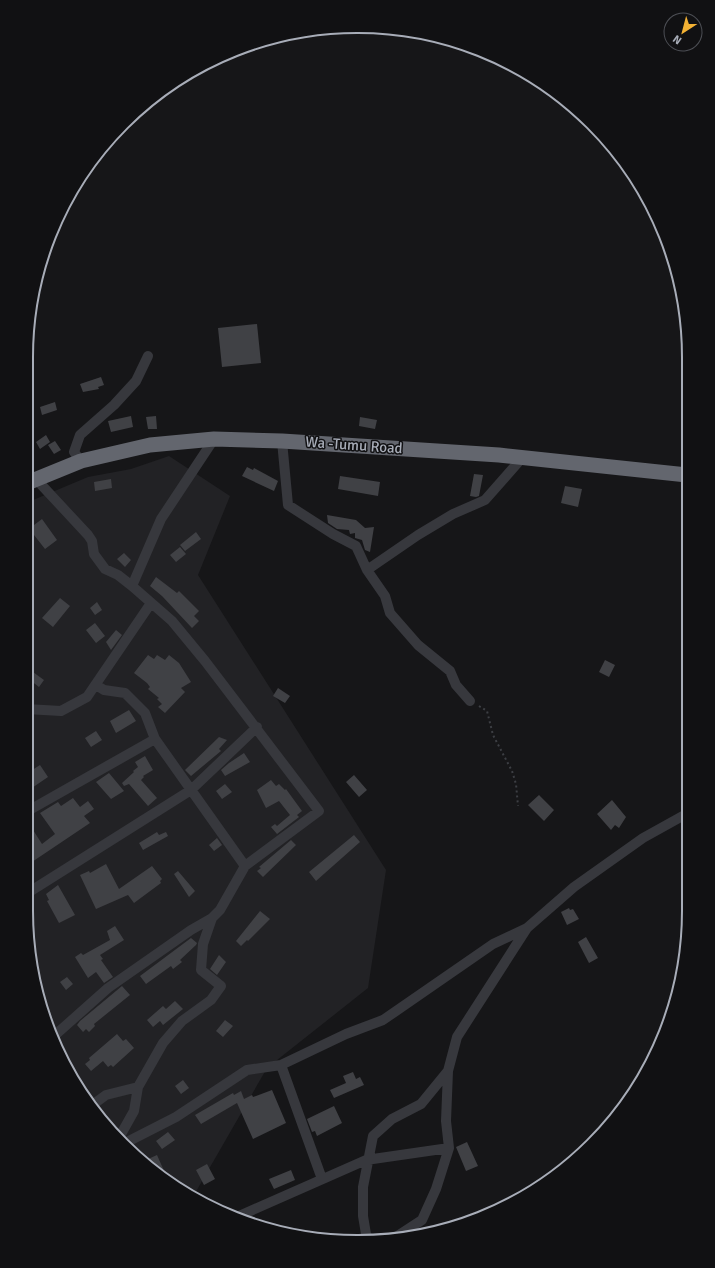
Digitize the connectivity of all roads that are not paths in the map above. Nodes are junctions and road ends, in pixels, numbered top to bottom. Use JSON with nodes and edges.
{"nodes":[{"id":1,"x":148,"y":356,"type":"dead end"},
{"id":2,"x":214,"y":439,"type":"junction"},
{"id":3,"x":282,"y":440,"type":"junction"},
{"id":4,"x":522,"y":458,"type":"junction"},
{"id":5,"x":81,"y":461,"type":"junction"},
{"id":6,"x":682,"y":474,"type":"edge"},
{"id":7,"x":33,"y":480,"type":"edge"},
{"id":8,"x":33,"y":483,"type":"edge"},
{"id":9,"x":367,"y":570,"type":"junction"},
{"id":10,"x":132,"y":586,"type":"junction"},
{"id":11,"x":151,"y":603,"type":"junction"},
{"id":12,"x":96,"y":685,"type":"junction"},
{"id":13,"x":470,"y":701,"type":"road end"},
{"id":14,"x":33,"y":709,"type":"edge"},
{"id":15,"x":256,"y":727,"type":"junction"},
{"id":16,"x":155,"y":739,"type":"junction"},
{"id":17,"x":191,"y":790,"type":"junction"},
{"id":18,"x":33,"y":808,"type":"edge"},
{"id":19,"x":682,"y":816,"type":"edge"},
{"id":20,"x":245,"y":866,"type":"junction"},
{"id":21,"x":33,"y":890,"type":"edge"},
{"id":22,"x":212,"y":918,"type":"junction"},
{"id":23,"x":527,"y":928,"type":"junction"},
{"id":24,"x":57,"y":1033,"type":"edge"},
{"id":25,"x":281,"y":1065,"type":"junction"},
{"id":26,"x":448,"y":1071,"type":"junction"},
{"id":27,"x":138,"y":1087,"type":"junction"},
{"id":28,"x":96,"y":1102,"type":"edge"},
{"id":29,"x":122,"y":1133,"type":"edge"},
{"id":30,"x":129,"y":1141,"type":"edge"},
{"id":31,"x":449,"y":1148,"type":"junction"},
{"id":32,"x":368,"y":1160,"type":"junction"},
{"id":33,"x":322,"y":1179,"type":"junction"},
{"id":34,"x":243,"y":1214,"type":"edge"},
{"id":35,"x":405,"y":1231,"type":"edge"},
{"id":36,"x":366,"y":1235,"type":"edge"}],
"edges":[{"from":1,"to":5,"type":"street"},
{"from":2,"to":3,"type":"highway","name":"Wa -Tumu Road"},
{"from":2,"to":5,"type":"highway","name":"Wa -Tumu Road"},
{"from":2,"to":10,"type":"street"},
{"from":3,"to":4,"type":"highway","name":"Wa -Tumu Road"},
{"from":3,"to":9,"type":"street"},
{"from":4,"to":6,"type":"highway","name":"Wa -Tumu Road"},
{"from":4,"to":9,"type":"street"},
{"from":5,"to":7,"type":"highway","name":"Wa -Tumu Road"},
{"from":8,"to":10,"type":"street"},
{"from":9,"to":13,"type":"street"},
{"from":10,"to":11,"type":"street"},
{"from":11,"to":12,"type":"street"},
{"from":11,"to":15,"type":"street"},
{"from":12,"to":14,"type":"street"},
{"from":12,"to":16,"type":"street"},
{"from":15,"to":17,"type":"street"},
{"from":15,"to":20,"type":"street"},
{"from":16,"to":17,"type":"street"},
{"from":16,"to":18,"type":"street"},
{"from":17,"to":20,"type":"street"},
{"from":17,"to":21,"type":"street"},
{"from":19,"to":23,"type":"street"},
{"from":20,"to":22,"type":"street"},
{"from":22,"to":24,"type":"street"},
{"from":22,"to":27,"type":"street"},
{"from":23,"to":25,"type":"street"},
{"from":23,"to":26,"type":"street"},
{"from":25,"to":30,"type":"street"},
{"from":25,"to":33,"type":"street"},
{"from":26,"to":31,"type":"street"},
{"from":26,"to":32,"type":"street"},
{"from":27,"to":28,"type":"street"},
{"from":27,"to":29,"type":"street"},
{"from":31,"to":32,"type":"street"},
{"from":31,"to":35,"type":"street"},
{"from":32,"to":33,"type":"street"},
{"from":32,"to":36,"type":"street"},
{"from":33,"to":34,"type":"street"}]}
